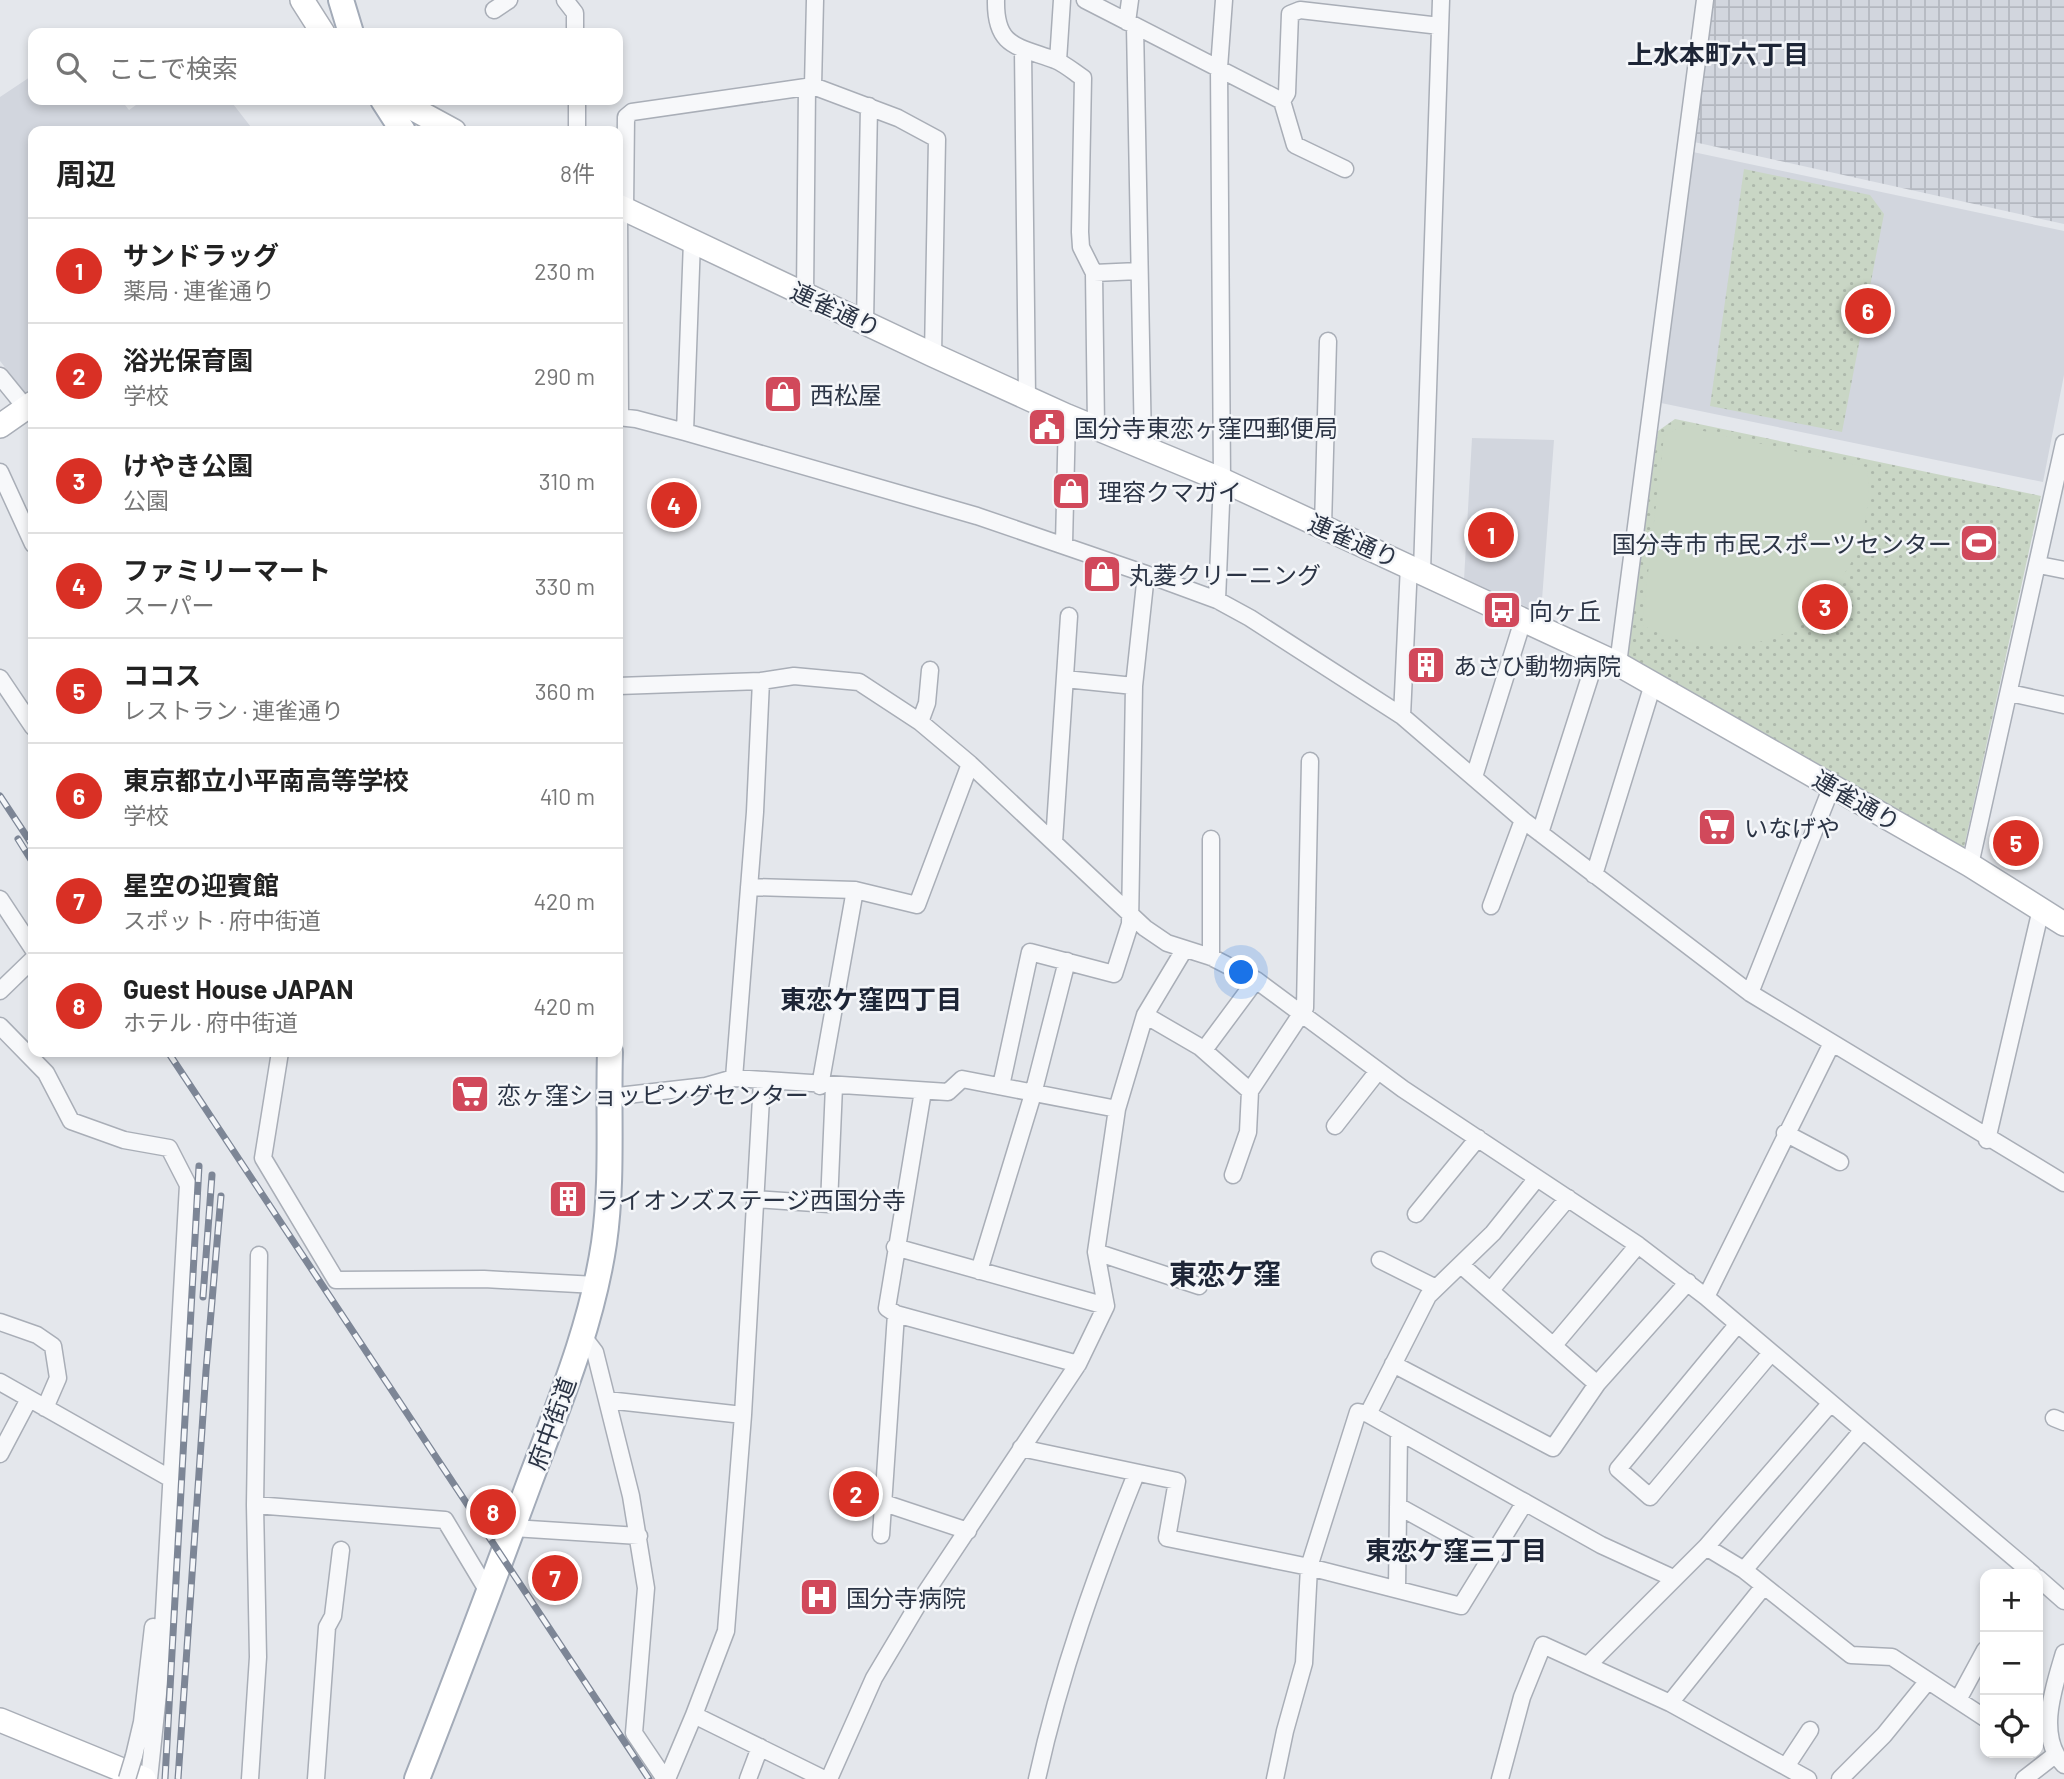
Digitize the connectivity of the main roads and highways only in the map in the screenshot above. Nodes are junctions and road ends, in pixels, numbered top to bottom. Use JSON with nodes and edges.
{"nodes":[{"id":1,"x":302,"y":0,"type":"edge"},
{"id":2,"x":341,"y":0,"type":"edge"},
{"id":3,"x":320,"y":28,"type":"edge"},
{"id":4,"x":349,"y":28,"type":"edge"},
{"id":5,"x":386,"y":105,"type":"edge"},
{"id":6,"x":406,"y":105,"type":"edge"},
{"id":7,"x":398,"y":126,"type":"edge"},
{"id":8,"x":410,"y":126,"type":"edge"},
{"id":9,"x":444,"y":126,"type":"edge"},
{"id":10,"x":623,"y":208,"type":"edge"},
{"id":11,"x":28,"y":406,"type":"edge"},
{"id":12,"x":0,"y":426,"type":"edge"},
{"id":13,"x":2064,"y":924,"type":"edge"},
{"id":14,"x":610,"y":1057,"type":"edge"},
{"id":15,"x":0,"y":1720,"type":"edge"},
{"id":16,"x":147,"y":1779,"type":"edge"},
{"id":17,"x":418,"y":1779,"type":"edge"}],
"edges":[{"from":1,"to":3,"type":"main road"},
{"from":2,"to":4,"type":"main road"},
{"from":5,"to":7,"type":"main road"},
{"from":6,"to":9,"type":"main road"},
{"from":8,"to":9,"type":"main road"},
{"from":10,"to":13,"type":"main road","name":"連雀通り"},
{"from":11,"to":12,"type":"main road"},
{"from":14,"to":17,"type":"main road","name":"府中街道"},
{"from":15,"to":16,"type":"main road"}]}
